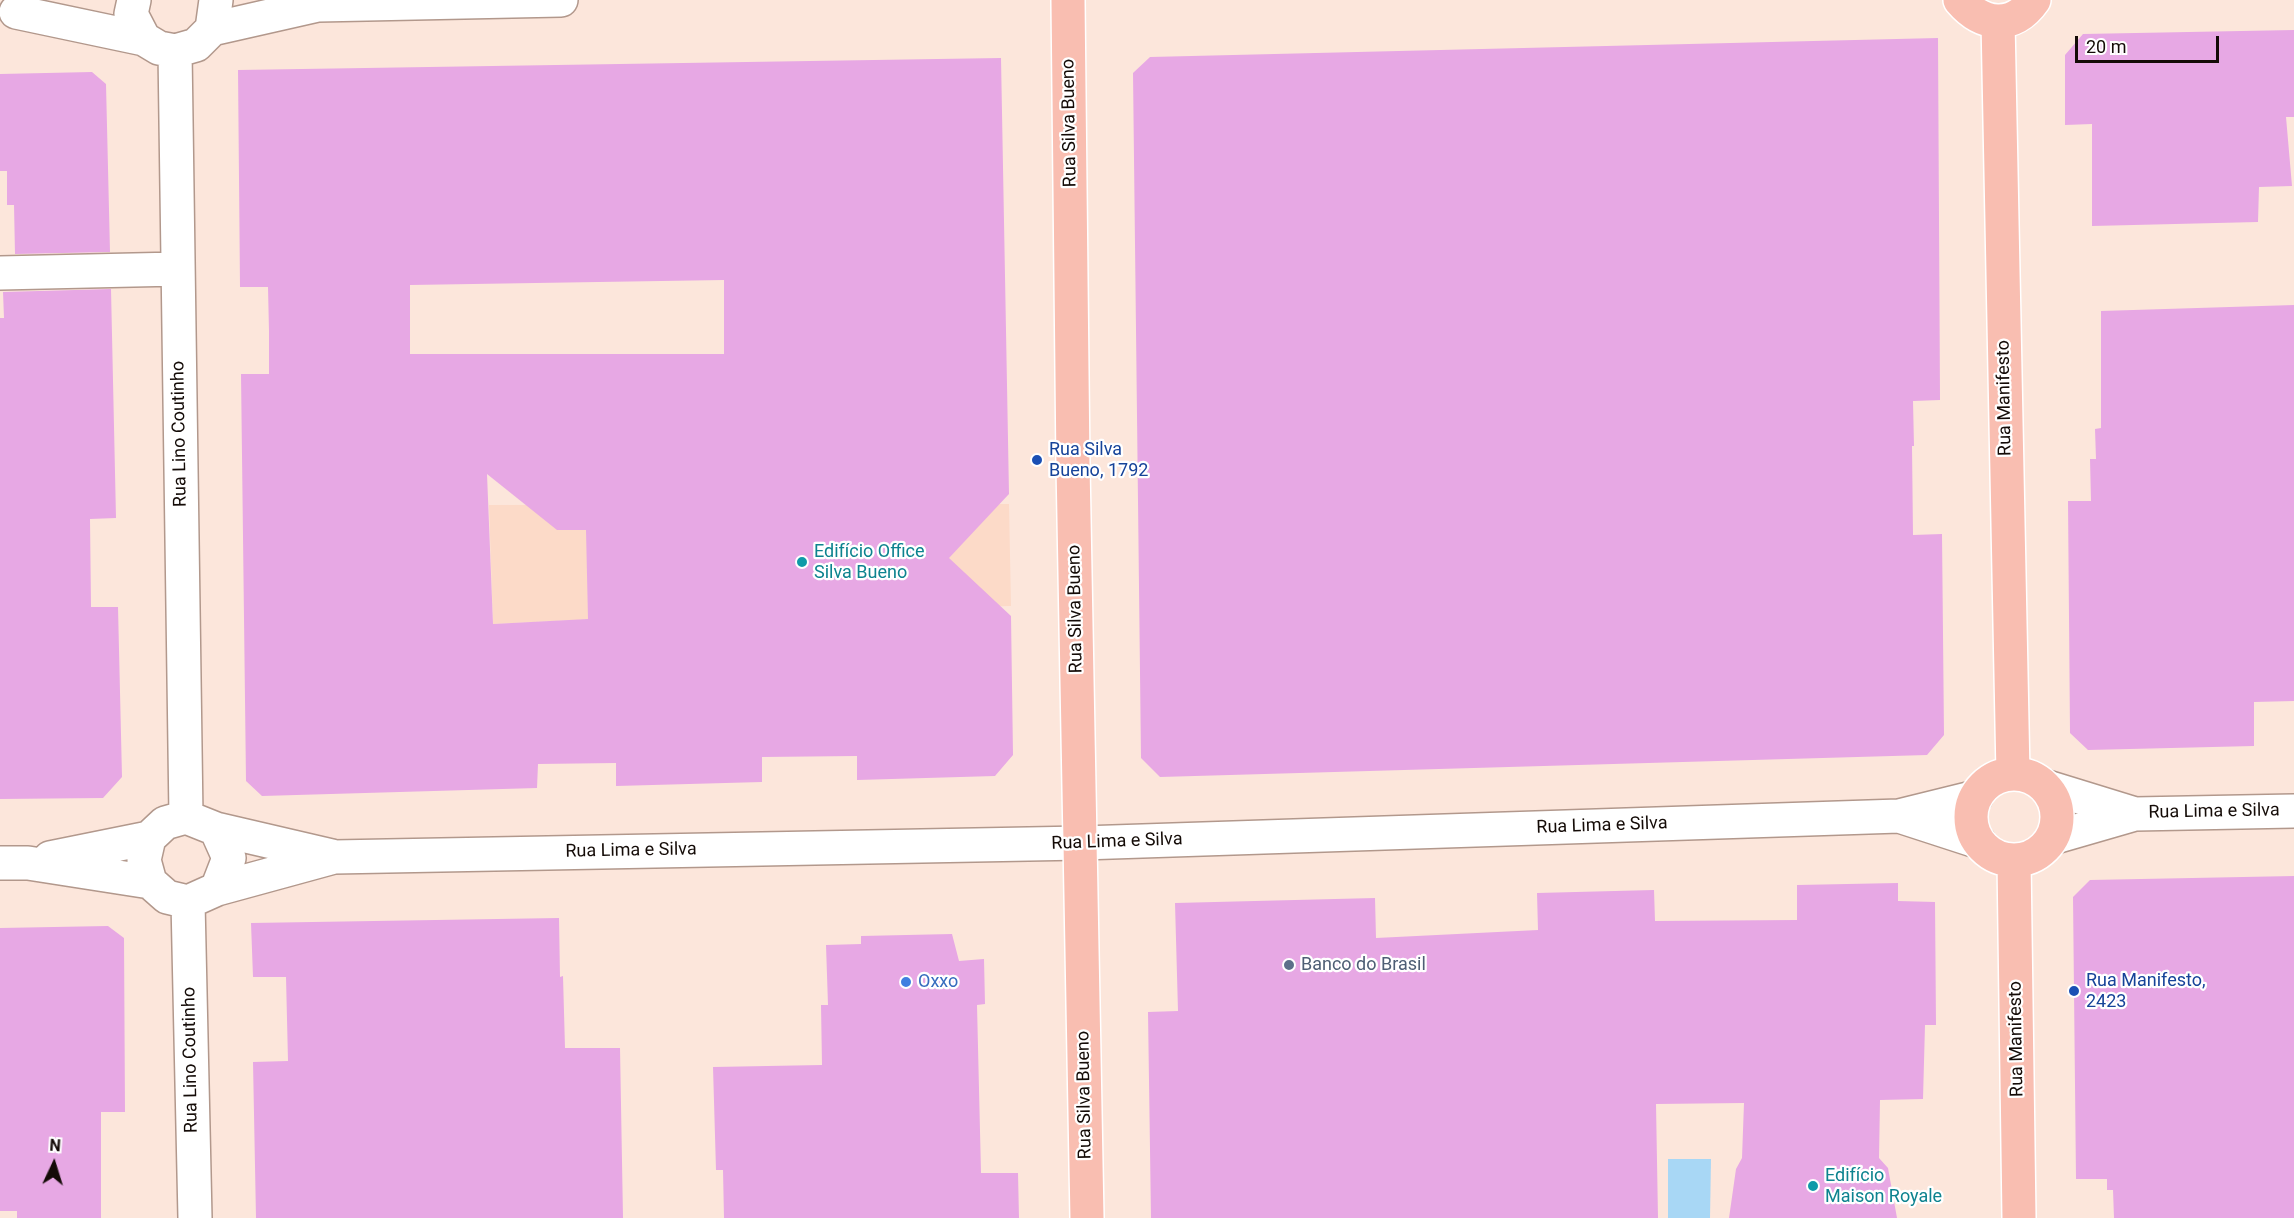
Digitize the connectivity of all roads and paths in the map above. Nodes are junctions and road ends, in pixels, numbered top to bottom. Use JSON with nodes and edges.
{"nodes":[{"id":1,"x":74,"y":0,"type":"edge"},
{"id":2,"x":134,"y":0,"type":"edge"},
{"id":3,"x":561,"y":0,"type":"edge"},
{"id":4,"x":1068,"y":0,"type":"edge"},
{"id":5,"x":1960,"y":0,"type":"edge"},
{"id":6,"x":2034,"y":0,"type":"edge"},
{"id":7,"x":308,"y":2,"type":"edge"},
{"id":8,"x":8,"y":12,"type":"edge"},
{"id":9,"x":214,"y":14,"type":"edge"},
{"id":10,"x":1998,"y":21,"type":"junction"},
{"id":11,"x":144,"y":39,"type":"junction"},
{"id":12,"x":175,"y":51,"type":"junction"},
{"id":13,"x":178,"y":269,"type":"junction"},
{"id":14,"x":0,"y":273,"type":"edge"},
{"id":15,"x":2013,"y":774,"type":"junction"},
{"id":16,"x":2044,"y":786,"type":"junction"},
{"id":17,"x":1976,"y":797,"type":"junction"},
{"id":18,"x":2294,"y":811,"type":"edge"},
{"id":19,"x":2135,"y":814,"type":"junction"},
{"id":20,"x":1899,"y":816,"type":"junction"},
{"id":21,"x":186,"y":817,"type":"junction"},
{"id":22,"x":216,"y":829,"type":"junction"},
{"id":23,"x":149,"y":838,"type":"junction"},
{"id":24,"x":2052,"y":838,"type":"junction"},
{"id":25,"x":1979,"y":842,"type":"junction"},
{"id":26,"x":1082,"y":843,"type":"junction"},
{"id":27,"x":333,"y":857,"type":"junction"},
{"id":28,"x":2014,"y":860,"type":"junction"},
{"id":29,"x":14,"y":863,"type":"edge"},
{"id":30,"x":150,"y":882,"type":"junction"},
{"id":31,"x":217,"y":889,"type":"junction"},
{"id":32,"x":188,"y":902,"type":"junction"},
{"id":33,"x":195,"y":1218,"type":"edge"},
{"id":34,"x":1087,"y":1218,"type":"edge"},
{"id":35,"x":2019,"y":1218,"type":"edge"}],
"edges":[{"from":1,"to":8,"type":"street"},
{"from":2,"to":11,"type":"street"},
{"from":3,"to":7,"type":"street"},
{"from":4,"to":26,"type":"main road","name":"Rua Silva Bueno"},
{"from":5,"to":10,"type":"main road"},
{"from":6,"to":10,"type":"main road"},
{"from":7,"to":9,"type":"street"},
{"from":8,"to":11,"type":"street"},
{"from":9,"to":12,"type":"street"},
{"from":10,"to":15,"type":"main road","name":"Rua Manifesto"},
{"from":11,"to":12,"type":"street"},
{"from":12,"to":13,"type":"street","name":"Rua Lino Coutinho"},
{"from":13,"to":14,"type":"street"},
{"from":13,"to":21,"type":"street","name":"Rua Lino Coutinho"},
{"from":15,"to":16,"type":"main road"},
{"from":15,"to":17,"type":"main road"},
{"from":16,"to":19,"type":"street","name":"Rua Lima e Silva"},
{"from":16,"to":24,"type":"main road"},
{"from":17,"to":20,"type":"street","name":"Rua Lima e Silva"},
{"from":17,"to":25,"type":"main road"},
{"from":18,"to":19,"type":"street","name":"Rua Lima e Silva"},
{"from":19,"to":24,"type":"street","name":"Rua Lima e Silva"},
{"from":20,"to":25,"type":"street","name":"Rua Lima e Silva"},
{"from":20,"to":26,"type":"street","name":"Rua Lima e Silva"},
{"from":21,"to":22,"type":"street"},
{"from":21,"to":23,"type":"street"},
{"from":22,"to":27,"type":"street","name":"Rua Lima e Silva"},
{"from":22,"to":31,"type":"street"},
{"from":23,"to":29,"type":"street"},
{"from":23,"to":30,"type":"street"},
{"from":24,"to":28,"type":"main road"},
{"from":25,"to":28,"type":"main road"},
{"from":26,"to":27,"type":"street","name":"Rua Lima e Silva"},
{"from":26,"to":34,"type":"main road","name":"Rua Silva Bueno"},
{"from":27,"to":31,"type":"street","name":"Rua Lima e Silva"},
{"from":28,"to":35,"type":"main road","name":"Rua Manifesto"},
{"from":29,"to":30,"type":"street"},
{"from":30,"to":32,"type":"street"},
{"from":31,"to":32,"type":"street"},
{"from":32,"to":33,"type":"street","name":"Rua Lino Coutinho"}]}
